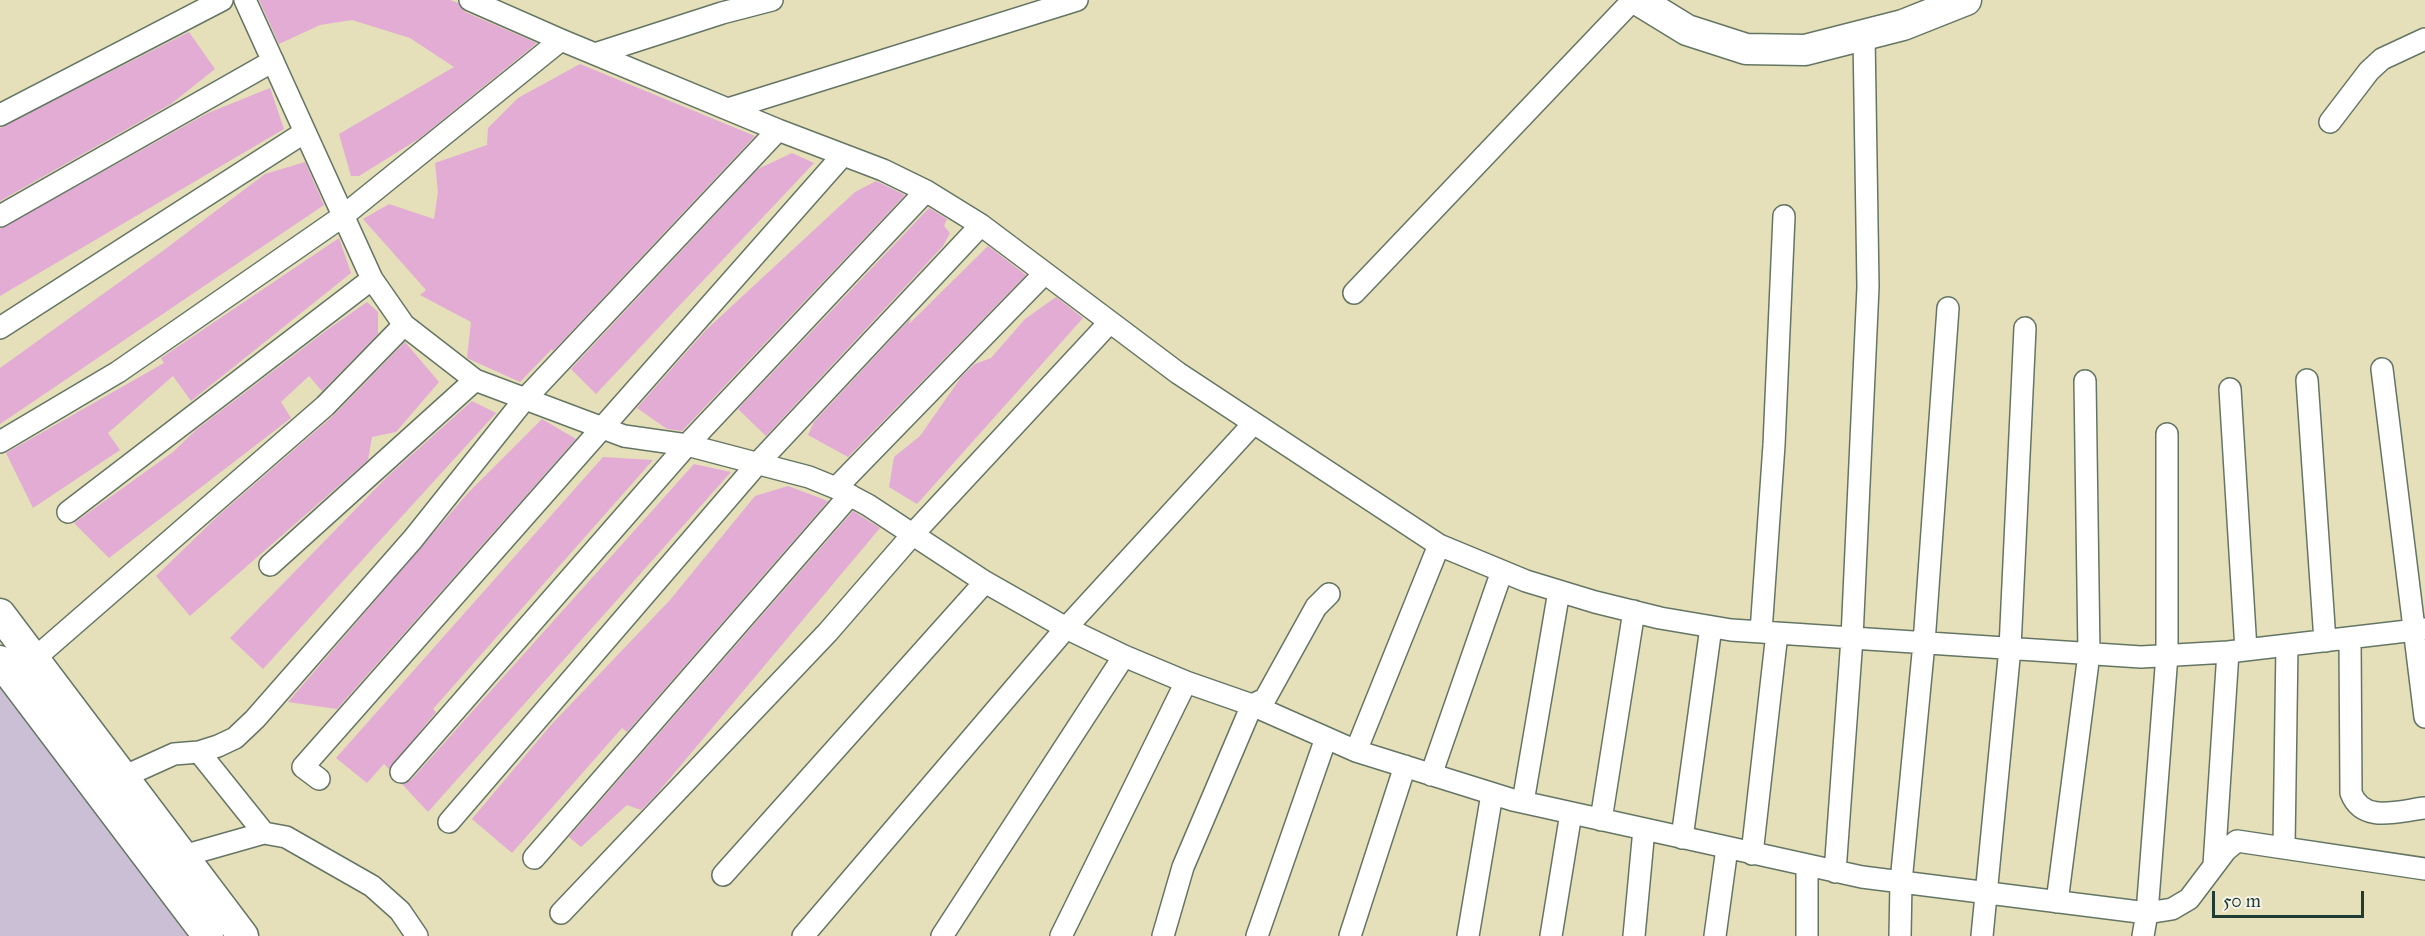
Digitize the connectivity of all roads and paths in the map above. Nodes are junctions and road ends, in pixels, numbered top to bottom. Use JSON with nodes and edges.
{"nodes":[{"id":1,"x":222,"y":0,"type":"edge"},
{"id":2,"x":245,"y":0,"type":"edge"},
{"id":3,"x":470,"y":0,"type":"edge"},
{"id":4,"x":772,"y":0,"type":"edge"},
{"id":5,"x":1077,"y":0,"type":"edge"},
{"id":6,"x":1633,"y":0,"type":"edge"},
{"id":7,"x":1638,"y":0,"type":"edge"},
{"id":8,"x":1966,"y":0,"type":"edge"},
{"id":9,"x":1864,"y":35,"type":"junction"},
{"id":10,"x":2425,"y":39,"type":"edge"},
{"id":11,"x":561,"y":40,"type":"junction"},
{"id":12,"x":596,"y":54,"type":"junction"},
{"id":13,"x":273,"y":61,"type":"junction"},
{"id":14,"x":728,"y":109,"type":"junction"},
{"id":15,"x":0,"y":115,"type":"edge"},
{"id":16,"x":2330,"y":122,"type":"dead end"},
{"id":17,"x":778,"y":130,"type":"junction"},
{"id":18,"x":305,"y":132,"type":"junction"},
{"id":19,"x":843,"y":155,"type":"junction"},
{"id":20,"x":926,"y":190,"type":"junction"},
{"id":21,"x":0,"y":216,"type":"edge"},
{"id":22,"x":343,"y":216,"type":"junction"},
{"id":23,"x":1784,"y":216,"type":"dead end"},
{"id":24,"x":981,"y":225,"type":"junction"},
{"id":25,"x":1045,"y":273,"type":"junction"},
{"id":26,"x":372,"y":279,"type":"junction"},
{"id":27,"x":1353,"y":293,"type":"dead end"},
{"id":28,"x":1948,"y":308,"type":"dead end"},
{"id":29,"x":1110,"y":322,"type":"junction"},
{"id":30,"x":404,"y":325,"type":"junction"},
{"id":31,"x":0,"y":328,"type":"edge"},
{"id":32,"x":2025,"y":328,"type":"dead end"},
{"id":33,"x":2382,"y":369,"type":"dead end"},
{"id":34,"x":475,"y":380,"type":"junction"},
{"id":35,"x":2307,"y":380,"type":"dead end"},
{"id":36,"x":2085,"y":381,"type":"dead end"},
{"id":37,"x":2230,"y":389,"type":"dead end"},
{"id":38,"x":524,"y":400,"type":"junction"},
{"id":39,"x":1254,"y":423,"type":"junction"},
{"id":40,"x":601,"y":427,"type":"junction"},
{"id":41,"x":2167,"y":434,"type":"dead end"},
{"id":42,"x":0,"y":442,"type":"edge"},
{"id":43,"x":687,"y":445,"type":"junction"},
{"id":44,"x":758,"y":463,"type":"junction"},
{"id":45,"x":843,"y":492,"type":"junction"},
{"id":46,"x":68,"y":512,"type":"dead end"},
{"id":47,"x":913,"y":534,"type":"junction"},
{"id":48,"x":1439,"y":545,"type":"junction"},
{"id":49,"x":270,"y":565,"type":"dead end"},
{"id":50,"x":1502,"y":571,"type":"junction"},
{"id":51,"x":986,"y":582,"type":"junction"},
{"id":52,"x":1559,"y":591,"type":"junction"},
{"id":53,"x":1329,"y":594,"type":"dead end"},
{"id":54,"x":1634,"y":611,"type":"junction"},
{"id":55,"x":0,"y":614,"type":"edge"},
{"id":56,"x":1711,"y":627,"type":"junction"},
{"id":57,"x":1066,"y":628,"type":"junction"},
{"id":58,"x":2420,"y":630,"type":"edge"},
{"id":59,"x":1769,"y":633,"type":"junction"},
{"id":60,"x":1852,"y":638,"type":"junction"},
{"id":61,"x":2350,"y":638,"type":"junction"},
{"id":62,"x":2325,"y":641,"type":"junction"},
{"id":63,"x":1924,"y":643,"type":"junction"},
{"id":64,"x":2287,"y":645,"type":"junction"},
{"id":65,"x":2010,"y":648,"type":"junction"},
{"id":66,"x":2237,"y":651,"type":"junction"},
{"id":67,"x":2089,"y":654,"type":"junction"},
{"id":68,"x":2167,"y":655,"type":"junction"},
{"id":69,"x":1124,"y":656,"type":"junction"},
{"id":70,"x":34,"y":659,"type":"junction"},
{"id":71,"x":0,"y":661,"type":"edge"},
{"id":72,"x":1186,"y":682,"type":"junction"},
{"id":73,"x":1252,"y":705,"type":"junction"},
{"id":74,"x":2425,"y":717,"type":"edge"},
{"id":75,"x":1326,"y":738,"type":"junction"},
{"id":76,"x":1356,"y":751,"type":"junction"},
{"id":77,"x":199,"y":752,"type":"junction"},
{"id":78,"x":1405,"y":766,"type":"junction"},
{"id":79,"x":401,"y":772,"type":"dead end"},
{"id":80,"x":1431,"y":775,"type":"junction"},
{"id":81,"x":123,"y":777,"type":"junction"},
{"id":82,"x":319,"y":779,"type":"dead end"},
{"id":83,"x":1492,"y":794,"type":"junction"},
{"id":84,"x":1523,"y":802,"type":"junction"},
{"id":85,"x":2425,"y":808,"type":"edge"},
{"id":86,"x":1572,"y":813,"type":"junction"},
{"id":87,"x":1600,"y":820,"type":"junction"},
{"id":88,"x":449,"y":822,"type":"dead end"},
{"id":89,"x":1644,"y":829,"type":"junction"},
{"id":90,"x":264,"y":833,"type":"junction"},
{"id":91,"x":1682,"y":838,"type":"junction"},
{"id":92,"x":2284,"y":847,"type":"junction"},
{"id":93,"x":1727,"y":848,"type":"junction"},
{"id":94,"x":1752,"y":854,"type":"junction"},
{"id":95,"x":183,"y":856,"type":"junction"},
{"id":96,"x":534,"y":858,"type":"dead end"},
{"id":97,"x":1807,"y":865,"type":"junction"},
{"id":98,"x":2214,"y":865,"type":"junction"},
{"id":99,"x":2425,"y":869,"type":"edge"},
{"id":100,"x":1835,"y":872,"type":"junction"},
{"id":101,"x":723,"y":875,"type":"dead end"},
{"id":102,"x":1901,"y":882,"type":"junction"},
{"id":103,"x":1986,"y":894,"type":"junction"},
{"id":104,"x":2057,"y":902,"type":"junction"},
{"id":105,"x":2147,"y":912,"type":"junction"},
{"id":106,"x":561,"y":913,"type":"dead end"},
{"id":107,"x":208,"y":936,"type":"edge"},
{"id":108,"x":243,"y":936,"type":"edge"},
{"id":109,"x":417,"y":936,"type":"edge"},
{"id":110,"x":803,"y":936,"type":"edge"},
{"id":111,"x":942,"y":936,"type":"edge"},
{"id":112,"x":1061,"y":936,"type":"edge"},
{"id":113,"x":1163,"y":936,"type":"edge"},
{"id":114,"x":1257,"y":936,"type":"edge"},
{"id":115,"x":1350,"y":936,"type":"edge"},
{"id":116,"x":1468,"y":936,"type":"edge"},
{"id":117,"x":1551,"y":936,"type":"edge"},
{"id":118,"x":1634,"y":936,"type":"edge"},
{"id":119,"x":1715,"y":936,"type":"edge"},
{"id":120,"x":1807,"y":936,"type":"edge"},
{"id":121,"x":1900,"y":936,"type":"edge"},
{"id":122,"x":1982,"y":936,"type":"edge"},
{"id":123,"x":2143,"y":936,"type":"edge"}],
"edges":[{"from":1,"to":15,"type":"street"},
{"from":2,"to":13,"type":"street"},
{"from":3,"to":11,"type":"street"},
{"from":4,"to":12,"type":"street"},
{"from":5,"to":14,"type":"street"},
{"from":6,"to":27,"type":"street"},
{"from":7,"to":9,"type":"main road"},
{"from":8,"to":9,"type":"main road"},
{"from":9,"to":60,"type":"street"},
{"from":10,"to":16,"type":"street"},
{"from":11,"to":12,"type":"street"},
{"from":11,"to":22,"type":"street"},
{"from":12,"to":14,"type":"street"},
{"from":13,"to":18,"type":"street"},
{"from":13,"to":21,"type":"street"},
{"from":14,"to":17,"type":"street"},
{"from":17,"to":19,"type":"street"},
{"from":17,"to":38,"type":"street"},
{"from":18,"to":22,"type":"street"},
{"from":18,"to":31,"type":"street"},
{"from":19,"to":20,"type":"street"},
{"from":19,"to":40,"type":"street"},
{"from":20,"to":24,"type":"street"},
{"from":20,"to":43,"type":"street"},
{"from":22,"to":26,"type":"street"},
{"from":22,"to":42,"type":"street"},
{"from":23,"to":59,"type":"street"},
{"from":24,"to":25,"type":"street"},
{"from":24,"to":44,"type":"street"},
{"from":25,"to":29,"type":"street"},
{"from":25,"to":45,"type":"street"},
{"from":26,"to":30,"type":"street"},
{"from":26,"to":46,"type":"street"},
{"from":28,"to":63,"type":"street"},
{"from":29,"to":39,"type":"street"},
{"from":29,"to":47,"type":"street"},
{"from":30,"to":34,"type":"street"},
{"from":30,"to":70,"type":"street"},
{"from":32,"to":65,"type":"street"},
{"from":33,"to":58,"type":"street"},
{"from":34,"to":38,"type":"street"},
{"from":34,"to":49,"type":"street"},
{"from":35,"to":62,"type":"street"},
{"from":36,"to":67,"type":"street"},
{"from":37,"to":66,"type":"street"},
{"from":38,"to":40,"type":"street"},
{"from":38,"to":77,"type":"street"},
{"from":39,"to":48,"type":"street"},
{"from":39,"to":57,"type":"street"},
{"from":40,"to":43,"type":"street"},
{"from":40,"to":82,"type":"street"},
{"from":41,"to":68,"type":"street"},
{"from":43,"to":44,"type":"street"},
{"from":43,"to":79,"type":"street"},
{"from":44,"to":45,"type":"street"},
{"from":44,"to":88,"type":"street"},
{"from":45,"to":47,"type":"street"},
{"from":45,"to":96,"type":"street"},
{"from":47,"to":51,"type":"street"},
{"from":47,"to":106,"type":"street"},
{"from":48,"to":50,"type":"street"},
{"from":48,"to":76,"type":"street"},
{"from":50,"to":52,"type":"street"},
{"from":50,"to":80,"type":"street"},
{"from":51,"to":57,"type":"street"},
{"from":51,"to":101,"type":"street"},
{"from":52,"to":54,"type":"street"},
{"from":52,"to":84,"type":"street"},
{"from":53,"to":73,"type":"street"},
{"from":54,"to":56,"type":"street"},
{"from":54,"to":87,"type":"street"},
{"from":55,"to":70,"type":"main road"},
{"from":56,"to":59,"type":"street"},
{"from":56,"to":91,"type":"street"},
{"from":57,"to":69,"type":"street"},
{"from":57,"to":110,"type":"street"},
{"from":58,"to":61,"type":"street"},
{"from":58,"to":74,"type":"street"},
{"from":59,"to":60,"type":"street"},
{"from":59,"to":94,"type":"street"},
{"from":60,"to":63,"type":"street"},
{"from":60,"to":100,"type":"street"},
{"from":61,"to":62,"type":"street"},
{"from":61,"to":85,"type":"street"},
{"from":62,"to":64,"type":"street"},
{"from":63,"to":65,"type":"street"},
{"from":63,"to":102,"type":"street"},
{"from":64,"to":66,"type":"street"},
{"from":64,"to":92,"type":"street"},
{"from":65,"to":67,"type":"street"},
{"from":65,"to":103,"type":"street"},
{"from":66,"to":68,"type":"street"},
{"from":66,"to":98,"type":"street"},
{"from":67,"to":68,"type":"street"},
{"from":67,"to":104,"type":"street"},
{"from":68,"to":105,"type":"street"},
{"from":69,"to":72,"type":"street"},
{"from":69,"to":111,"type":"street"},
{"from":70,"to":81,"type":"main road"},
{"from":71,"to":107,"type":"main road"},
{"from":72,"to":73,"type":"street"},
{"from":72,"to":112,"type":"street"},
{"from":73,"to":75,"type":"street"},
{"from":73,"to":113,"type":"street"},
{"from":75,"to":76,"type":"street"},
{"from":75,"to":114,"type":"street"},
{"from":76,"to":78,"type":"street"},
{"from":77,"to":81,"type":"street"},
{"from":77,"to":90,"type":"street"},
{"from":78,"to":80,"type":"street"},
{"from":78,"to":115,"type":"street"},
{"from":80,"to":83,"type":"street"},
{"from":81,"to":95,"type":"main road"},
{"from":83,"to":84,"type":"street"},
{"from":83,"to":116,"type":"street"},
{"from":84,"to":86,"type":"street"},
{"from":86,"to":87,"type":"street"},
{"from":86,"to":117,"type":"street"},
{"from":87,"to":89,"type":"street"},
{"from":89,"to":91,"type":"street"},
{"from":89,"to":118,"type":"street"},
{"from":90,"to":95,"type":"street"},
{"from":90,"to":109,"type":"street"},
{"from":91,"to":93,"type":"street"},
{"from":92,"to":98,"type":"street"},
{"from":92,"to":99,"type":"street"},
{"from":93,"to":94,"type":"street"},
{"from":93,"to":119,"type":"street"},
{"from":94,"to":97,"type":"street"},
{"from":95,"to":108,"type":"main road"},
{"from":97,"to":100,"type":"street"},
{"from":97,"to":120,"type":"street"},
{"from":98,"to":105,"type":"street"},
{"from":100,"to":102,"type":"street"},
{"from":102,"to":103,"type":"street"},
{"from":102,"to":121,"type":"street"},
{"from":103,"to":104,"type":"street"},
{"from":103,"to":122,"type":"street"},
{"from":104,"to":105,"type":"street"},
{"from":105,"to":123,"type":"street"}]}
